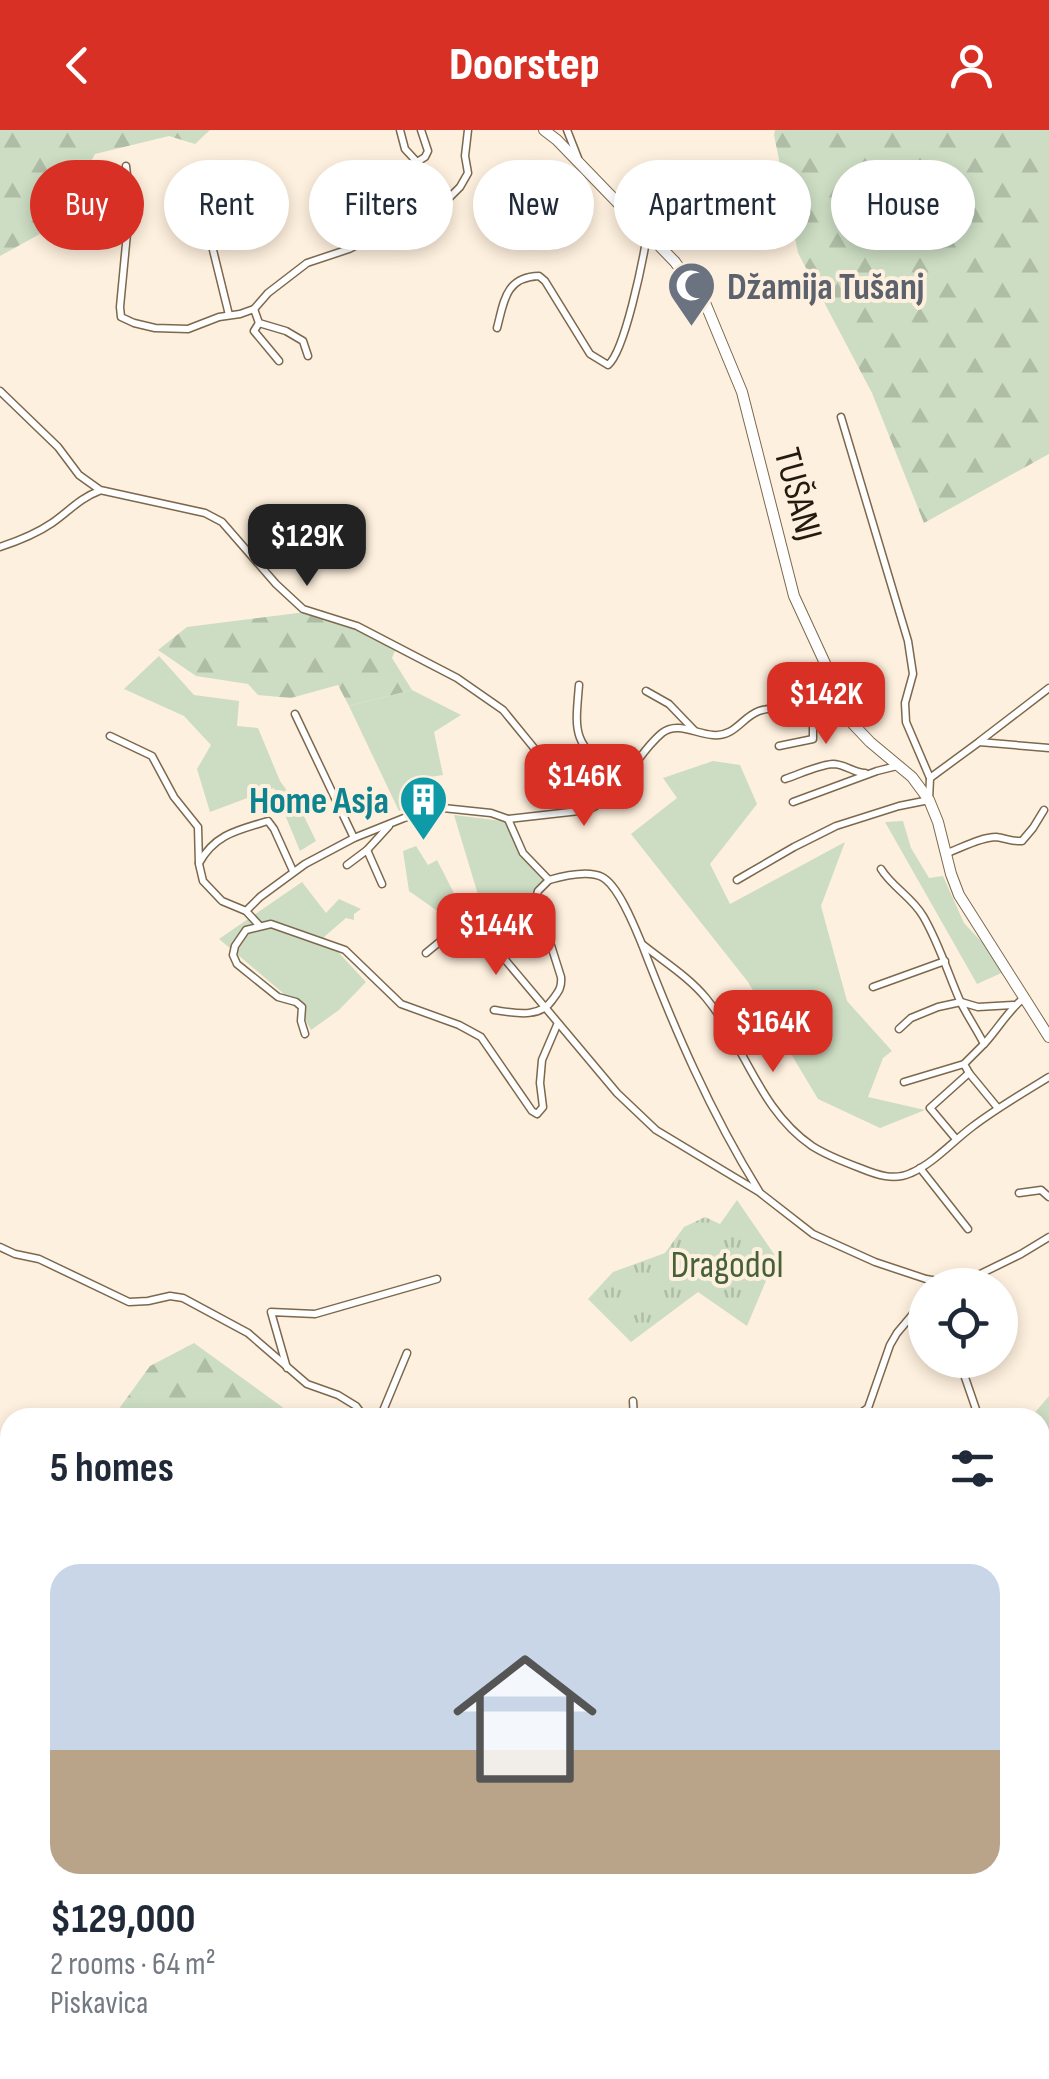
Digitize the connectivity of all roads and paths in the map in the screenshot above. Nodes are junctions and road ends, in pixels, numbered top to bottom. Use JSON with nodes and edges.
{"nodes":[{"id":1,"x":400,"y":130,"type":"edge"},
{"id":2,"x":421,"y":130,"type":"edge"},
{"id":3,"x":468,"y":130,"type":"edge"},
{"id":4,"x":544,"y":130,"type":"edge"},
{"id":5,"x":568,"y":130,"type":"edge"},
{"id":6,"x":575,"y":160,"type":"edge"},
{"id":7,"x":579,"y":160,"type":"edge"},
{"id":8,"x":594,"y":180,"type":"edge"},
{"id":9,"x":614,"y":200,"type":"edge"},
{"id":10,"x":125,"y":250,"type":"edge"},
{"id":11,"x":213,"y":250,"type":"edge"},
{"id":12,"x":644,"y":250,"type":"edge"},
{"id":13,"x":662,"y":250,"type":"edge"},
{"id":14,"x":254,"y":309,"type":"junction"},
{"id":15,"x":230,"y":314,"type":"junction"},
{"id":16,"x":259,"y":323,"type":"junction"},
{"id":17,"x":498,"y":328,"type":"dead end"},
{"id":18,"x":308,"y":356,"type":"dead end"},
{"id":19,"x":280,"y":361,"type":"dead end"},
{"id":20,"x":0,"y":391,"type":"edge"},
{"id":21,"x":840,"y":417,"type":"dead end"},
{"id":22,"x":100,"y":490,"type":"junction"},
{"id":23,"x":0,"y":547,"type":"edge"},
{"id":24,"x":579,"y":685,"type":"dead end"},
{"id":25,"x":1049,"y":688,"type":"edge"},
{"id":26,"x":646,"y":691,"type":"dead end"},
{"id":27,"x":844,"y":706,"type":"junction"},
{"id":28,"x":808,"y":708,"type":"junction"},
{"id":29,"x":294,"y":714,"type":"dead end"},
{"id":30,"x":695,"y":731,"type":"junction"},
{"id":31,"x":110,"y":736,"type":"dead end"},
{"id":32,"x":979,"y":742,"type":"junction"},
{"id":33,"x":779,"y":746,"type":"dead end"},
{"id":34,"x":1049,"y":748,"type":"edge"},
{"id":35,"x":898,"y":765,"type":"junction"},
{"id":36,"x":876,"y":771,"type":"junction"},
{"id":37,"x":614,"y":773,"type":"junction"},
{"id":38,"x":630,"y":774,"type":"junction"},
{"id":39,"x":785,"y":778,"type":"dead end"},
{"id":40,"x":930,"y":778,"type":"junction"},
{"id":41,"x":922,"y":801,"type":"junction"},
{"id":42,"x":794,"y":802,"type":"dead end"},
{"id":43,"x":1044,"y":810,"type":"dead end"},
{"id":44,"x":508,"y":819,"type":"junction"},
{"id":45,"x":393,"y":822,"type":"junction"},
{"id":46,"x":354,"y":838,"type":"junction"},
{"id":47,"x":367,"y":850,"type":"junction"},
{"id":48,"x":946,"y":853,"type":"junction"},
{"id":49,"x":198,"y":864,"type":"junction"},
{"id":50,"x":346,"y":865,"type":"dead end"},
{"id":51,"x":881,"y":870,"type":"dead end"},
{"id":52,"x":293,"y":872,"type":"junction"},
{"id":53,"x":549,"y":880,"type":"junction"},
{"id":54,"x":738,"y":880,"type":"dead end"},
{"id":55,"x":382,"y":884,"type":"dead end"},
{"id":56,"x":246,"y":911,"type":"junction"},
{"id":57,"x":260,"y":925,"type":"junction"},
{"id":58,"x":642,"y":944,"type":"junction"},
{"id":59,"x":426,"y":953,"type":"dead end"},
{"id":60,"x":945,"y":961,"type":"junction"},
{"id":61,"x":872,"y":987,"type":"dead end"},
{"id":62,"x":1025,"y":997,"type":"junction"},
{"id":63,"x":961,"y":1002,"type":"junction"},
{"id":64,"x":1014,"y":1005,"type":"junction"},
{"id":65,"x":548,"y":1008,"type":"junction"},
{"id":66,"x":494,"y":1010,"type":"dead end"},
{"id":67,"x":558,"y":1024,"type":"junction"},
{"id":68,"x":899,"y":1029,"type":"dead end"},
{"id":69,"x":305,"y":1034,"type":"dead end"},
{"id":70,"x":1049,"y":1037,"type":"edge"},
{"id":71,"x":984,"y":1044,"type":"junction"},
{"id":72,"x":964,"y":1064,"type":"junction"},
{"id":73,"x":969,"y":1074,"type":"junction"},
{"id":74,"x":1049,"y":1078,"type":"edge"},
{"id":75,"x":904,"y":1082,"type":"dead end"},
{"id":76,"x":997,"y":1108,"type":"junction"},
{"id":77,"x":956,"y":1139,"type":"junction"},
{"id":78,"x":920,"y":1168,"type":"junction"},
{"id":79,"x":759,"y":1192,"type":"junction"},
{"id":80,"x":1020,"y":1193,"type":"dead end"},
{"id":81,"x":1049,"y":1198,"type":"edge"},
{"id":82,"x":968,"y":1229,"type":"dead end"},
{"id":83,"x":1049,"y":1237,"type":"edge"},
{"id":84,"x":0,"y":1247,"type":"edge"},
{"id":85,"x":993,"y":1268,"type":"edge"},
{"id":86,"x":908,"y":1272,"type":"edge"},
{"id":87,"x":437,"y":1279,"type":"dead end"},
{"id":88,"x":908,"y":1320,"type":"edge"},
{"id":89,"x":407,"y":1353,"type":"dead end"},
{"id":90,"x":287,"y":1369,"type":"junction"},
{"id":91,"x":965,"y":1378,"type":"edge"},
{"id":92,"x":633,"y":1401,"type":"dead end"},
{"id":93,"x":358,"y":1408,"type":"edge"},
{"id":94,"x":384,"y":1408,"type":"edge"},
{"id":95,"x":633,"y":1408,"type":"edge"},
{"id":96,"x":868,"y":1408,"type":"edge"},
{"id":97,"x":975,"y":1408,"type":"edge"}],
"edges":[{"from":1,"to":2,"type":"street"},
{"from":3,"to":14,"type":"street"},
{"from":4,"to":6,"type":"street","name":"TUŠANJ"},
{"from":5,"to":7,"type":"street","name":"TUŠANJ"},
{"from":8,"to":9,"type":"street","name":"TUŠANJ"},
{"from":10,"to":15,"type":"street"},
{"from":11,"to":15,"type":"street"},
{"from":12,"to":17,"type":"street"},
{"from":13,"to":27,"type":"street","name":"TUŠANJ"},
{"from":14,"to":15,"type":"street"},
{"from":14,"to":16,"type":"street"},
{"from":16,"to":18,"type":"street"},
{"from":16,"to":19,"type":"street"},
{"from":20,"to":22,"type":"street"},
{"from":21,"to":40,"type":"street","name":"TUŠANJ"},
{"from":22,"to":23,"type":"street"},
{"from":22,"to":37,"type":"street"},
{"from":24,"to":37,"type":"street"},
{"from":25,"to":32,"type":"street"},
{"from":26,"to":30,"type":"street"},
{"from":27,"to":28,"type":"street"},
{"from":27,"to":35,"type":"street","name":"TUŠANJ"},
{"from":28,"to":30,"type":"street"},
{"from":28,"to":33,"type":"street"},
{"from":29,"to":46,"type":"street"},
{"from":30,"to":38,"type":"street"},
{"from":31,"to":49,"type":"street"},
{"from":32,"to":34,"type":"street"},
{"from":32,"to":40,"type":"street"},
{"from":35,"to":36,"type":"street"},
{"from":35,"to":41,"type":"street","name":"TUŠANJ"},
{"from":36,"to":39,"type":"street"},
{"from":36,"to":42,"type":"street"},
{"from":37,"to":38,"type":"street"},
{"from":38,"to":44,"type":"street"},
{"from":40,"to":41,"type":"street"},
{"from":41,"to":48,"type":"street","name":"TUŠANJ"},
{"from":41,"to":54,"type":"street"},
{"from":43,"to":48,"type":"street"},
{"from":44,"to":45,"type":"street"},
{"from":44,"to":53,"type":"street"},
{"from":45,"to":46,"type":"street"},
{"from":45,"to":47,"type":"street"},
{"from":46,"to":52,"type":"street"},
{"from":47,"to":50,"type":"street"},
{"from":47,"to":55,"type":"street"},
{"from":48,"to":62,"type":"street","name":"TUŠANJ"},
{"from":49,"to":52,"type":"street"},
{"from":49,"to":56,"type":"street"},
{"from":51,"to":60,"type":"street"},
{"from":52,"to":56,"type":"street"},
{"from":53,"to":58,"type":"street"},
{"from":53,"to":65,"type":"street"},
{"from":56,"to":57,"type":"street"},
{"from":57,"to":67,"type":"street"},
{"from":57,"to":69,"type":"street"},
{"from":58,"to":78,"type":"street"},
{"from":58,"to":79,"type":"street"},
{"from":59,"to":65,"type":"street"},
{"from":60,"to":61,"type":"street"},
{"from":60,"to":63,"type":"street"},
{"from":62,"to":64,"type":"street"},
{"from":62,"to":70,"type":"street","name":"TUŠANJ"},
{"from":63,"to":64,"type":"street"},
{"from":63,"to":68,"type":"street"},
{"from":63,"to":71,"type":"street"},
{"from":64,"to":71,"type":"street"},
{"from":65,"to":66,"type":"street"},
{"from":65,"to":67,"type":"street"},
{"from":67,"to":79,"type":"street"},
{"from":71,"to":72,"type":"street"},
{"from":72,"to":73,"type":"street"},
{"from":72,"to":75,"type":"street"},
{"from":73,"to":76,"type":"street"},
{"from":73,"to":77,"type":"street"},
{"from":74,"to":76,"type":"street"},
{"from":76,"to":77,"type":"street"},
{"from":77,"to":78,"type":"street"},
{"from":78,"to":82,"type":"street"},
{"from":79,"to":86,"type":"street"},
{"from":80,"to":81,"type":"street"},
{"from":83,"to":85,"type":"street"},
{"from":84,"to":90,"type":"street"},
{"from":87,"to":90,"type":"street"},
{"from":88,"to":96,"type":"street"},
{"from":89,"to":94,"type":"street"},
{"from":90,"to":93,"type":"street"},
{"from":91,"to":97,"type":"street"},
{"from":92,"to":95,"type":"street"}]}
